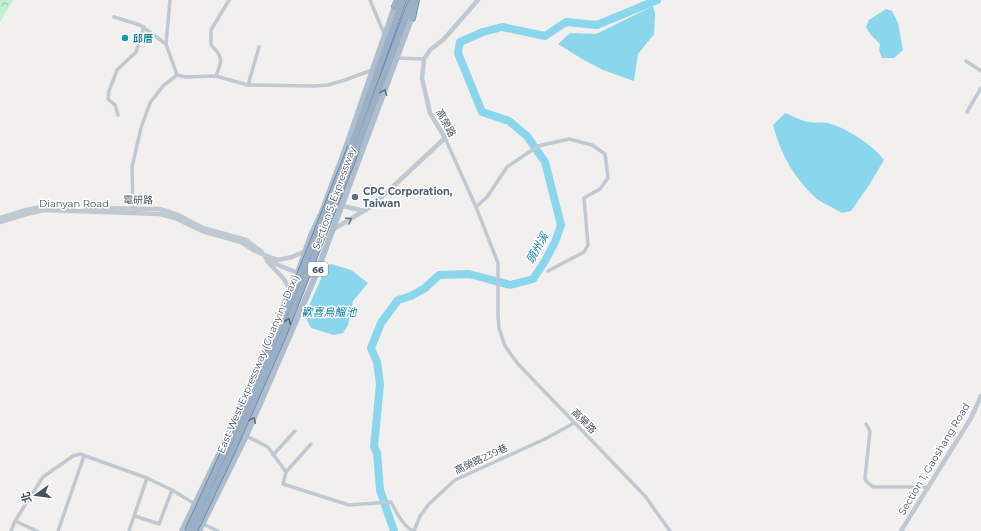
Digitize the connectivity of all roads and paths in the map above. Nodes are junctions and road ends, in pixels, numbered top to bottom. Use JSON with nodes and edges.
{"nodes":[{"id":1,"x":170,"y":0,"type":"edge"},
{"id":2,"x":229,"y":0,"type":"edge"},
{"id":3,"x":370,"y":0,"type":"edge"},
{"id":4,"x":398,"y":0,"type":"edge"},
{"id":5,"x":403,"y":0,"type":"edge"},
{"id":6,"x":412,"y":0,"type":"edge"},
{"id":7,"x":417,"y":0,"type":"edge"},
{"id":8,"x":478,"y":0,"type":"edge"},
{"id":9,"x":395,"y":7,"type":"joint"},
{"id":10,"x":114,"y":17,"type":"dead end"},
{"id":11,"x":412,"y":18,"type":"joint"},
{"id":12,"x":144,"y":27,"type":"junction"},
{"id":13,"x":385,"y":38,"type":"junction"},
{"id":14,"x":166,"y":44,"type":"junction"},
{"id":15,"x":259,"y":47,"type":"dead end"},
{"id":16,"x":397,"y":58,"type":"junction"},
{"id":17,"x":424,"y":59,"type":"junction"},
{"id":18,"x":966,"y":61,"type":"dead end"},
{"id":19,"x":373,"y":70,"type":"junction"},
{"id":20,"x":981,"y":71,"type":"edge"},
{"id":21,"x":177,"y":75,"type":"junction"},
{"id":22,"x":216,"y":76,"type":"junction"},
{"id":23,"x":248,"y":85,"type":"junction"},
{"id":24,"x":981,"y":88,"type":"edge"},
{"id":25,"x":967,"y":112,"type":"dead end"},
{"id":26,"x":118,"y":115,"type":"dead end"},
{"id":27,"x":445,"y":138,"type":"junction"},
{"id":28,"x":326,"y":201,"type":"junction"},
{"id":29,"x":341,"y":206,"type":"junction"},
{"id":30,"x":476,"y":207,"type":"junction"},
{"id":31,"x":133,"y":211,"type":"junction"},
{"id":32,"x":364,"y":211,"type":"junction"},
{"id":33,"x":0,"y":218,"type":"edge"},
{"id":34,"x":0,"y":222,"type":"edge"},
{"id":35,"x":334,"y":229,"type":"junction"},
{"id":36,"x":305,"y":251,"type":"junction"},
{"id":37,"x":260,"y":254,"type":"junction"},
{"id":38,"x":266,"y":256,"type":"junction"},
{"id":39,"x":548,"y":271,"type":"dead end"},
{"id":40,"x":298,"y":273,"type":"junction"},
{"id":41,"x":315,"y":277,"type":"junction"},
{"id":42,"x":290,"y":290,"type":"junction"},
{"id":43,"x":981,"y":396,"type":"edge"},
{"id":44,"x":574,"y":423,"type":"junction"},
{"id":45,"x":866,"y":424,"type":"dead end"},
{"id":46,"x":295,"y":431,"type":"dead end"},
{"id":47,"x":246,"y":436,"type":"junction"},
{"id":48,"x":311,"y":444,"type":"dead end"},
{"id":49,"x":273,"y":455,"type":"junction"},
{"id":50,"x":84,"y":456,"type":"junction"},
{"id":51,"x":286,"y":472,"type":"junction"},
{"id":52,"x":147,"y":478,"type":"junction"},
{"id":53,"x":929,"y":487,"type":"junction"},
{"id":54,"x":172,"y":490,"type":"junction"},
{"id":55,"x":195,"y":504,"type":"junction"},
{"id":56,"x":135,"y":516,"type":"junction"},
{"id":57,"x":15,"y":521,"type":"junction"},
{"id":58,"x":202,"y":524,"type":"junction"},
{"id":59,"x":11,"y":531,"type":"edge"},
{"id":60,"x":37,"y":531,"type":"edge"},
{"id":61,"x":58,"y":531,"type":"edge"},
{"id":62,"x":129,"y":531,"type":"edge"},
{"id":63,"x":182,"y":531,"type":"edge"},
{"id":64,"x":188,"y":531,"type":"edge"},
{"id":65,"x":194,"y":531,"type":"edge"},
{"id":66,"x":199,"y":531,"type":"edge"},
{"id":67,"x":218,"y":531,"type":"edge"},
{"id":68,"x":413,"y":531,"type":"edge"},
{"id":69,"x":670,"y":531,"type":"edge"},
{"id":70,"x":901,"y":531,"type":"edge"}],
"edges":[{"from":1,"to":14,"type":"street"},
{"from":2,"to":22,"type":"street"},
{"from":3,"to":13,"type":"street"},
{"from":4,"to":9,"type":"highway"},
{"from":5,"to":64,"type":"highway","name":"East-West Expressway (Guanyin - Daxi)","number":"66","bridge":true},
{"from":65,"to":6,"type":"highway","name":"East-West Expressway (Guanyin - Daxi)","number":"66","one_way":true,"bridge":true},
{"from":7,"to":11,"type":"highway"},
{"from":8,"to":17,"type":"street"},
{"from":9,"to":13,"type":"main road","name":"Section 5, Expressway","number":"66"},
{"from":10,"to":12,"type":"street"},
{"from":11,"to":16,"type":"main road","name":"Section 5, Expressway","number":"66"},
{"from":12,"to":14,"type":"street"},
{"from":12,"to":26,"type":"street"},
{"from":13,"to":19,"type":"main road","name":"Section 5, Expressway","number":"66"},
{"from":14,"to":21,"type":"street"},
{"from":15,"to":23,"type":"street"},
{"from":16,"to":17,"type":"street"},
{"from":29,"to":16,"type":"main road","name":"Section 5, Expressway","number":"66","one_way":true},
{"from":17,"to":27,"type":"street","name":"高榮路"},
{"from":18,"to":20,"type":"street"},
{"from":19,"to":23,"type":"street"},
{"from":19,"to":28,"type":"main road","name":"Section 5, Expressway","number":"66"},
{"from":21,"to":22,"type":"street"},
{"from":21,"to":31,"type":"street"},
{"from":22,"to":23,"type":"street"},
{"from":24,"to":25,"type":"street"},
{"from":27,"to":30,"type":"street","name":"高榮路"},
{"from":27,"to":32,"type":"street"},
{"from":28,"to":29,"type":"street"},
{"from":28,"to":36,"type":"main road","name":"Section 5, Expressway","number":"66"},
{"from":29,"to":32,"type":"street"},
{"from":29,"to":35,"type":"main road","name":"Section 5, Expressway","number":"66"},
{"from":30,"to":39,"type":"street"},
{"from":30,"to":44,"type":"street","name":"高榮路"},
{"from":31,"to":33,"type":"street","name":"電研路"},
{"from":31,"to":34,"type":"street","name":"Dianyan Road"},
{"from":31,"to":37,"type":"street","name":"Dianyan Road"},
{"from":31,"to":38,"type":"street","name":"電研路"},
{"from":35,"to":32,"type":"street","one_way":true},
{"from":35,"to":41,"type":"main road","name":"Section 5, Expressway","number":"66"},
{"from":36,"to":38,"type":"street","name":"Dianyan Road"},
{"from":36,"to":40,"type":"main road","name":"Section 5, Expressway","number":"66"},
{"from":37,"to":38,"type":"street","name":"Dianyan Road"},
{"from":37,"to":40,"type":"street","name":"Dianyan Road"},
{"from":37,"to":42,"type":"street"},
{"from":40,"to":41,"type":"street","name":"Dianyan Road"},
{"from":40,"to":42,"type":"main road","name":"Section 5, Expressway","number":"66"},
{"from":47,"to":41,"type":"main road","name":"Section 5, Expressway","number":"66","one_way":true},
{"from":42,"to":55,"type":"main road","name":"Section 5, Expressway","number":"66"},
{"from":43,"to":53,"type":"street","name":"Section 1, Gaoshang Road"},
{"from":44,"to":68,"type":"street","name":"高榮路239巷"},
{"from":44,"to":69,"type":"street","name":"高榮路"},
{"from":45,"to":53,"type":"street"},
{"from":46,"to":49,"type":"street"},
{"from":47,"to":49,"type":"street"},
{"from":47,"to":58,"type":"main road","name":"Section 5, Expressway","number":"66"},
{"from":48,"to":51,"type":"street"},
{"from":49,"to":51,"type":"street"},
{"from":50,"to":52,"type":"street"},
{"from":50,"to":57,"type":"street"},
{"from":50,"to":61,"type":"street"},
{"from":51,"to":68,"type":"street"},
{"from":52,"to":54,"type":"street"},
{"from":52,"to":56,"type":"street"},
{"from":53,"to":70,"type":"street","name":"Section 1, Gaoshang Road"},
{"from":54,"to":55,"type":"street"},
{"from":54,"to":56,"type":"street"},
{"from":55,"to":63,"type":"main road","name":"Section 5, Expressway","number":"66"},
{"from":56,"to":62,"type":"street"},
{"from":57,"to":59,"type":"street"},
{"from":57,"to":60,"type":"street"},
{"from":58,"to":66,"type":"main road","name":"Section 5, Expressway","number":"66"},
{"from":58,"to":67,"type":"street"}]}
